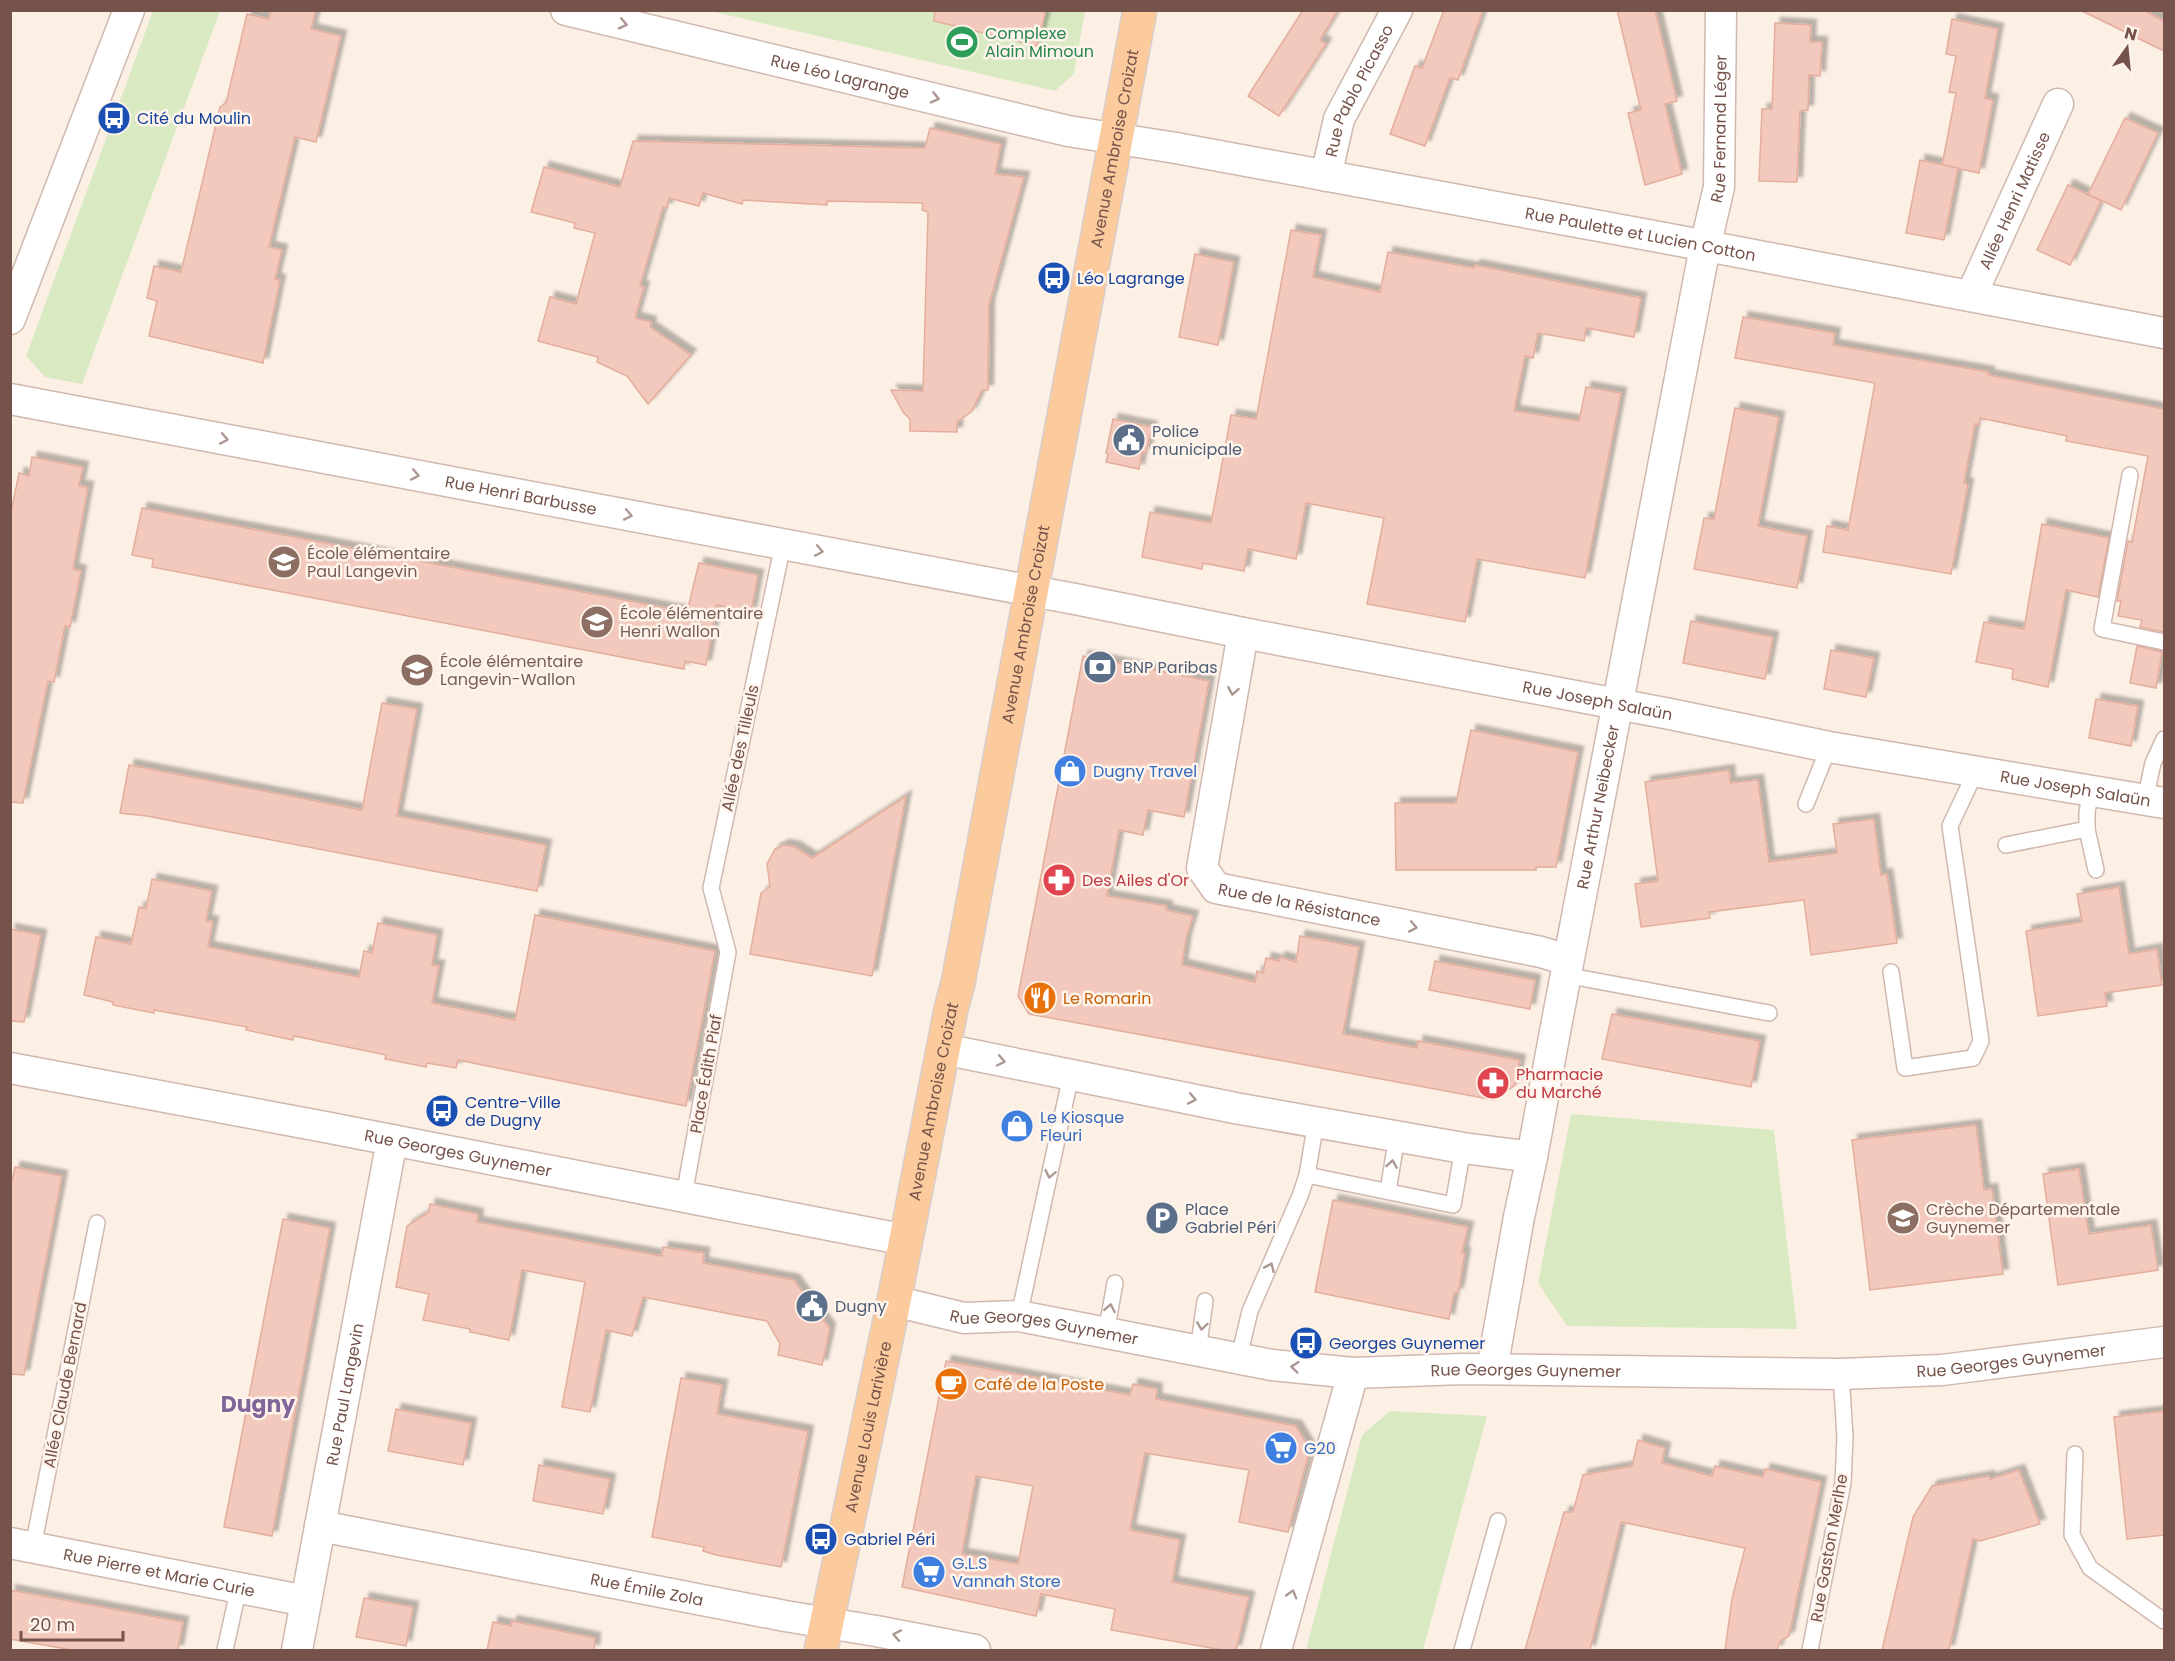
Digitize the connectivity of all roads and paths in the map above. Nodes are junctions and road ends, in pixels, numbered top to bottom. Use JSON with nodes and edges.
{"nodes":[{"id":1,"x":129,"y":10,"type":"edge"},
{"id":2,"x":566,"y":10,"type":"edge"},
{"id":3,"x":1140,"y":10,"type":"edge"},
{"id":4,"x":1397,"y":10,"type":"edge"},
{"id":5,"x":1721,"y":10,"type":"edge"},
{"id":6,"x":2058,"y":104,"type":"dead end"},
{"id":7,"x":1115,"y":138,"type":"junction"},
{"id":8,"x":1326,"y":176,"type":"junction"},
{"id":9,"x":1705,"y":247,"type":"junction"},
{"id":10,"x":1971,"y":296,"type":"junction"},
{"id":11,"x":10,"y":319,"type":"edge"},
{"id":12,"x":2164,"y":333,"type":"edge"},
{"id":13,"x":10,"y":399,"type":"edge"},
{"id":14,"x":2130,"y":475,"type":"dead end"},
{"id":15,"x":783,"y":544,"type":"junction"},
{"id":16,"x":1032,"y":591,"type":"junction"},
{"id":17,"x":1243,"y":633,"type":"junction"},
{"id":18,"x":2164,"y":642,"type":"edge"},
{"id":19,"x":1617,"y":705,"type":"junction"},
{"id":20,"x":2164,"y":739,"type":"edge"},
{"id":21,"x":1829,"y":747,"type":"junction"},
{"id":22,"x":1975,"y":773,"type":"junction"},
{"id":23,"x":2091,"y":791,"type":"junction"},
{"id":24,"x":2155,"y":802,"type":"edge"},
{"id":25,"x":1806,"y":804,"type":"dead end"},
{"id":26,"x":2087,"y":828,"type":"junction"},
{"id":27,"x":2006,"y":845,"type":"dead end"},
{"id":28,"x":2096,"y":870,"type":"dead end"},
{"id":29,"x":728,"y":952,"type":"joint"},
{"id":30,"x":1566,"y":967,"type":"junction"},
{"id":31,"x":1891,"y":972,"type":"dead end"},
{"id":32,"x":1769,"y":1013,"type":"dead end"},
{"id":33,"x":943,"y":1049,"type":"junction"},
{"id":34,"x":10,"y":1068,"type":"edge"},
{"id":35,"x":1071,"y":1075,"type":"junction"},
{"id":36,"x":1316,"y":1122,"type":"junction"},
{"id":37,"x":1397,"y":1136,"type":"junction"},
{"id":38,"x":392,"y":1140,"type":"junction"},
{"id":39,"x":1463,"y":1148,"type":"junction"},
{"id":40,"x":1532,"y":1157,"type":"junction"},
{"id":41,"x":1306,"y":1175,"type":"junction"},
{"id":42,"x":1388,"y":1191,"type":"junction"},
{"id":43,"x":684,"y":1196,"type":"junction"},
{"id":44,"x":97,"y":1223,"type":"dead end"},
{"id":45,"x":906,"y":1240,"type":"junction"},
{"id":46,"x":1115,"y":1283,"type":"dead end"},
{"id":47,"x":1206,"y":1300,"type":"dead end"},
{"id":48,"x":894,"y":1301,"type":"junction"},
{"id":49,"x":1019,"y":1316,"type":"junction"},
{"id":50,"x":1106,"y":1333,"type":"junction"},
{"id":51,"x":2164,"y":1342,"type":"edge"},
{"id":52,"x":1198,"y":1351,"type":"junction"},
{"id":53,"x":1239,"y":1357,"type":"junction"},
{"id":54,"x":1492,"y":1369,"type":"junction"},
{"id":55,"x":1353,"y":1373,"type":"junction"},
{"id":56,"x":1841,"y":1374,"type":"junction"},
{"id":57,"x":2075,"y":1454,"type":"dead end"},
{"id":58,"x":1498,"y":1521,"type":"dead end"},
{"id":59,"x":320,"y":1526,"type":"junction"},
{"id":60,"x":22,"y":1545,"type":"edge"},
{"id":61,"x":239,"y":1587,"type":"junction"},
{"id":62,"x":306,"y":1601,"type":"junction"},
{"id":63,"x":2164,"y":1621,"type":"edge"},
{"id":64,"x":823,"y":1637,"type":"edge"},
{"id":65,"x":225,"y":1650,"type":"edge"},
{"id":66,"x":297,"y":1650,"type":"edge"},
{"id":67,"x":975,"y":1650,"type":"edge"},
{"id":68,"x":1276,"y":1650,"type":"edge"},
{"id":69,"x":1462,"y":1650,"type":"edge"},
{"id":70,"x":1810,"y":1650,"type":"edge"}],
"edges":[{"from":1,"to":11,"type":"street"},
{"from":2,"to":7,"type":"street","name":"Rue Léo Lagrange","one_way":true},
{"from":3,"to":7,"type":"main road","name":"Avenue Ambroise Croizat"},
{"from":4,"to":8,"type":"street","name":"Rue Pablo Picasso"},
{"from":5,"to":9,"type":"street","name":"Rue Fernand Léger"},
{"from":6,"to":10,"type":"street","name":"Allée Henri Matisse"},
{"from":7,"to":8,"type":"street","name":"Rue Paulette et Lucien Cotton"},
{"from":7,"to":16,"type":"main road","name":"Avenue Ambroise Croizat"},
{"from":8,"to":9,"type":"street","name":"Rue Paulette et Lucien Cotton"},
{"from":9,"to":10,"type":"street","name":"Rue Paulette et Lucien Cotton"},
{"from":9,"to":19,"type":"street","name":"Rue Arthur Neibecker"},
{"from":10,"to":12,"type":"street","name":"Rue Paulette et Lucien Cotton"},
{"from":13,"to":15,"type":"street","name":"Rue Henri Barbusse","one_way":true},
{"from":14,"to":18,"type":"lane"},
{"from":15,"to":16,"type":"street","name":"Rue Henri Barbusse","one_way":true},
{"from":15,"to":29,"type":"lane","name":"Allée des Tilleuls"},
{"from":16,"to":17,"type":"street","name":"Rue Joseph Salaün"},
{"from":16,"to":33,"type":"main road","name":"Avenue Ambroise Croizat"},
{"from":17,"to":19,"type":"street","name":"Rue Joseph Salaün"},
{"from":17,"to":30,"type":"street","name":"Rue de la Résistance","one_way":true},
{"from":19,"to":21,"type":"street","name":"Rue Joseph Salaün"},
{"from":19,"to":30,"type":"street","name":"Rue Arthur Neibecker"},
{"from":20,"to":24,"type":"lane"},
{"from":21,"to":22,"type":"street","name":"Rue Joseph Salaün"},
{"from":21,"to":25,"type":"lane"},
{"from":22,"to":23,"type":"street","name":"Rue Joseph Salaün"},
{"from":22,"to":31,"type":"lane"},
{"from":23,"to":24,"type":"street","name":"Rue Joseph Salaün"},
{"from":23,"to":26,"type":"lane"},
{"from":26,"to":27,"type":"lane"},
{"from":26,"to":28,"type":"lane"},
{"from":29,"to":43,"type":"lane","name":"Place Édith Piaf"},
{"from":30,"to":32,"type":"lane"},
{"from":30,"to":40,"type":"street","name":"Rue Arthur Neibecker"},
{"from":33,"to":35,"type":"street","one_way":true},
{"from":33,"to":45,"type":"main road","name":"Avenue Ambroise Croizat"},
{"from":34,"to":38,"type":"street","name":"Rue Georges Guynemer"},
{"from":35,"to":36,"type":"street","one_way":true},
{"from":35,"to":49,"type":"lane","one_way":true},
{"from":36,"to":37,"type":"street"},
{"from":36,"to":41,"type":"lane"},
{"from":37,"to":39,"type":"street"},
{"from":42,"to":37,"type":"lane","one_way":true},
{"from":38,"to":43,"type":"street","name":"Rue Georges Guynemer"},
{"from":38,"to":59,"type":"street","name":"Rue Paul Langevin"},
{"from":39,"to":40,"type":"street"},
{"from":39,"to":42,"type":"lane"},
{"from":40,"to":54,"type":"street","name":"Rue Arthur Neibecker"},
{"from":41,"to":42,"type":"lane"},
{"from":53,"to":41,"type":"lane","one_way":true},
{"from":43,"to":45,"type":"street","name":"Rue Georges Guynemer"},
{"from":44,"to":60,"type":"lane","name":"Allée Claude Bernard"},
{"from":45,"to":48,"type":"main road","name":"Avenue Louis Larivière"},
{"from":50,"to":46,"type":"lane","one_way":true},
{"from":47,"to":52,"type":"lane","one_way":true},
{"from":48,"to":49,"type":"street","name":"Rue Georges Guynemer"},
{"from":48,"to":64,"type":"main road","name":"Avenue Louis Larivière"},
{"from":49,"to":50,"type":"street","name":"Rue Georges Guynemer"},
{"from":50,"to":52,"type":"street","name":"Rue Georges Guynemer"},
{"from":51,"to":56,"type":"street","name":"Rue Georges Guynemer"},
{"from":52,"to":53,"type":"street","name":"Rue Georges Guynemer"},
{"from":55,"to":53,"type":"street","name":"Rue Georges Guynemer","one_way":true},
{"from":54,"to":55,"type":"street","name":"Rue Georges Guynemer"},
{"from":54,"to":56,"type":"street","name":"Rue Georges Guynemer"},
{"from":68,"to":55,"type":"street","one_way":true},
{"from":56,"to":70,"type":"lane","name":"Rue Gaston Merlhe"},
{"from":57,"to":63,"type":"lane"},
{"from":58,"to":69,"type":"lane"},
{"from":59,"to":62,"type":"street","name":"Rue Paul Langevin"},
{"from":59,"to":64,"type":"street","name":"Rue Émile Zola"},
{"from":60,"to":61,"type":"street","name":"Rue Pierre et Marie Curie"},
{"from":61,"to":62,"type":"street","name":"Rue Pierre et Marie Curie"},
{"from":61,"to":65,"type":"lane"},
{"from":62,"to":66,"type":"street","name":"Rue Paul Langevin"},
{"from":67,"to":64,"type":"street","name":"Rue Émile Zola","one_way":true}]}
